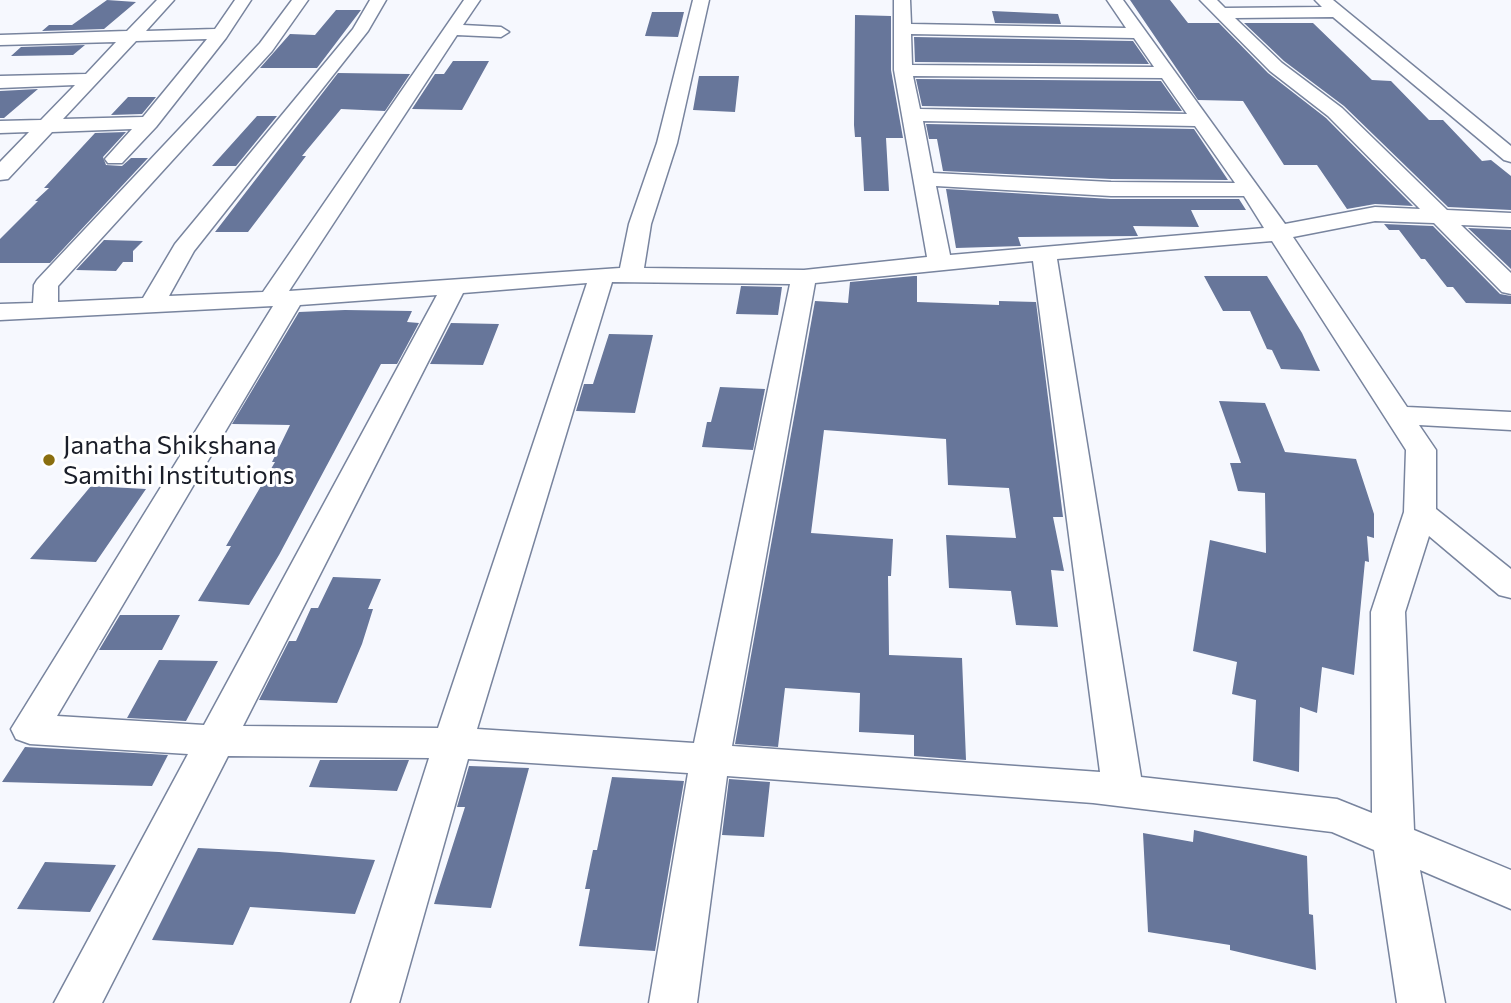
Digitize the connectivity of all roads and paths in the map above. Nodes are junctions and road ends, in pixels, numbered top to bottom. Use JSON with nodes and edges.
{"nodes":[{"id":1,"x":166,"y":0,"type":"edge"},
{"id":2,"x":243,"y":0,"type":"edge"},
{"id":3,"x":300,"y":0,"type":"edge"},
{"id":4,"x":378,"y":0,"type":"edge"},
{"id":5,"x":472,"y":0,"type":"edge"},
{"id":6,"x":701,"y":0,"type":"edge"},
{"id":7,"x":902,"y":0,"type":"edge"},
{"id":8,"x":1115,"y":0,"type":"edge"},
{"id":9,"x":1323,"y":0,"type":"edge"},
{"id":10,"x":1215,"y":7,"type":"edge"},
{"id":11,"x":1338,"y":12,"type":"junction"},
{"id":12,"x":902,"y":29,"type":"junction"},
{"id":13,"x":454,"y":30,"type":"junction"},
{"id":14,"x":501,"y":32,"type":"dead end"},
{"id":15,"x":1137,"y":33,"type":"junction"},
{"id":16,"x":220,"y":34,"type":"junction"},
{"id":17,"x":133,"y":35,"type":"junction"},
{"id":18,"x":0,"y":40,"type":"edge"},
{"id":19,"x":903,"y":70,"type":"junction"},
{"id":20,"x":1166,"y":73,"type":"junction"},
{"id":21,"x":91,"y":79,"type":"junction"},
{"id":22,"x":0,"y":82,"type":"edge"},
{"id":23,"x":911,"y":115,"type":"junction"},
{"id":24,"x":1199,"y":120,"type":"junction"},
{"id":25,"x":149,"y":123,"type":"junction"},
{"id":26,"x":47,"y":125,"type":"junction"},
{"id":27,"x":0,"y":127,"type":"edge"},
{"id":28,"x":1511,"y":156,"type":"edge"},
{"id":29,"x":115,"y":159,"type":"dead end"},
{"id":30,"x":0,"y":174,"type":"edge"},
{"id":31,"x":924,"y":179,"type":"junction"},
{"id":32,"x":1251,"y":190,"type":"junction"},
{"id":33,"x":1437,"y":216,"type":"junction"},
{"id":34,"x":1511,"y":220,"type":"edge"},
{"id":35,"x":1279,"y":232,"type":"junction"},
{"id":36,"x":1044,"y":253,"type":"junction"},
{"id":37,"x":940,"y":263,"type":"junction"},
{"id":38,"x":616,"y":275,"type":"junction"},
{"id":39,"x":804,"y":277,"type":"junction"},
{"id":40,"x":456,"y":285,"type":"junction"},
{"id":41,"x":1511,"y":287,"type":"edge"},
{"id":42,"x":281,"y":299,"type":"junction"},
{"id":43,"x":151,"y":305,"type":"junction"},
{"id":44,"x":45,"y":310,"type":"junction"},
{"id":45,"x":0,"y":312,"type":"edge"},
{"id":46,"x":1399,"y":415,"type":"junction"},
{"id":47,"x":1511,"y":421,"type":"edge"},
{"id":48,"x":1420,"y":513,"type":"junction"},
{"id":49,"x":1511,"y":587,"type":"edge"},
{"id":50,"x":215,"y":741,"type":"junction"},
{"id":51,"x":453,"y":743,"type":"junction"},
{"id":52,"x":710,"y":759,"type":"junction"},
{"id":53,"x":1123,"y":790,"type":"junction"},
{"id":54,"x":1393,"y":838,"type":"junction"},
{"id":55,"x":1511,"y":891,"type":"edge"},
{"id":56,"x":78,"y":1003,"type":"edge"},
{"id":57,"x":375,"y":1003,"type":"edge"},
{"id":58,"x":673,"y":1003,"type":"edge"},
{"id":59,"x":1421,"y":1003,"type":"edge"}],
"edges":[{"from":1,"to":17,"type":"street"},
{"from":2,"to":16,"type":"street"},
{"from":3,"to":44,"type":"street"},
{"from":4,"to":43,"type":"street"},
{"from":5,"to":13,"type":"street"},
{"from":6,"to":38,"type":"street"},
{"from":7,"to":12,"type":"street"},
{"from":8,"to":15,"type":"street"},
{"from":9,"to":11,"type":"street"},
{"from":10,"to":11,"type":"street"},
{"from":10,"to":33,"type":"street"},
{"from":11,"to":28,"type":"street"},
{"from":12,"to":15,"type":"street"},
{"from":12,"to":19,"type":"street"},
{"from":13,"to":14,"type":"street"},
{"from":13,"to":42,"type":"street"},
{"from":15,"to":20,"type":"street"},
{"from":16,"to":17,"type":"street"},
{"from":16,"to":25,"type":"street"},
{"from":17,"to":18,"type":"street"},
{"from":17,"to":21,"type":"street"},
{"from":19,"to":20,"type":"street"},
{"from":19,"to":23,"type":"street"},
{"from":20,"to":24,"type":"street"},
{"from":21,"to":22,"type":"street"},
{"from":21,"to":26,"type":"street"},
{"from":23,"to":24,"type":"street"},
{"from":23,"to":31,"type":"street"},
{"from":24,"to":32,"type":"street"},
{"from":25,"to":26,"type":"street"},
{"from":25,"to":29,"type":"street"},
{"from":26,"to":27,"type":"street"},
{"from":26,"to":30,"type":"street"},
{"from":31,"to":32,"type":"street"},
{"from":31,"to":37,"type":"street"},
{"from":32,"to":35,"type":"street"},
{"from":33,"to":34,"type":"street"},
{"from":33,"to":35,"type":"street"},
{"from":33,"to":41,"type":"street"},
{"from":35,"to":36,"type":"street"},
{"from":35,"to":46,"type":"street"},
{"from":36,"to":37,"type":"street"},
{"from":36,"to":53,"type":"street"},
{"from":37,"to":39,"type":"street"},
{"from":38,"to":39,"type":"street"},
{"from":38,"to":40,"type":"street"},
{"from":38,"to":51,"type":"street"},
{"from":39,"to":52,"type":"street"},
{"from":40,"to":42,"type":"street"},
{"from":40,"to":50,"type":"street"},
{"from":42,"to":43,"type":"street"},
{"from":42,"to":50,"type":"street"},
{"from":43,"to":44,"type":"street"},
{"from":44,"to":45,"type":"street"},
{"from":46,"to":47,"type":"street"},
{"from":46,"to":48,"type":"street"},
{"from":48,"to":49,"type":"street"},
{"from":48,"to":54,"type":"street"},
{"from":50,"to":51,"type":"street"},
{"from":50,"to":56,"type":"street"},
{"from":51,"to":52,"type":"street"},
{"from":51,"to":57,"type":"street"},
{"from":52,"to":53,"type":"street"},
{"from":52,"to":58,"type":"street"},
{"from":53,"to":54,"type":"street"},
{"from":54,"to":55,"type":"street"},
{"from":54,"to":59,"type":"street"}]}
